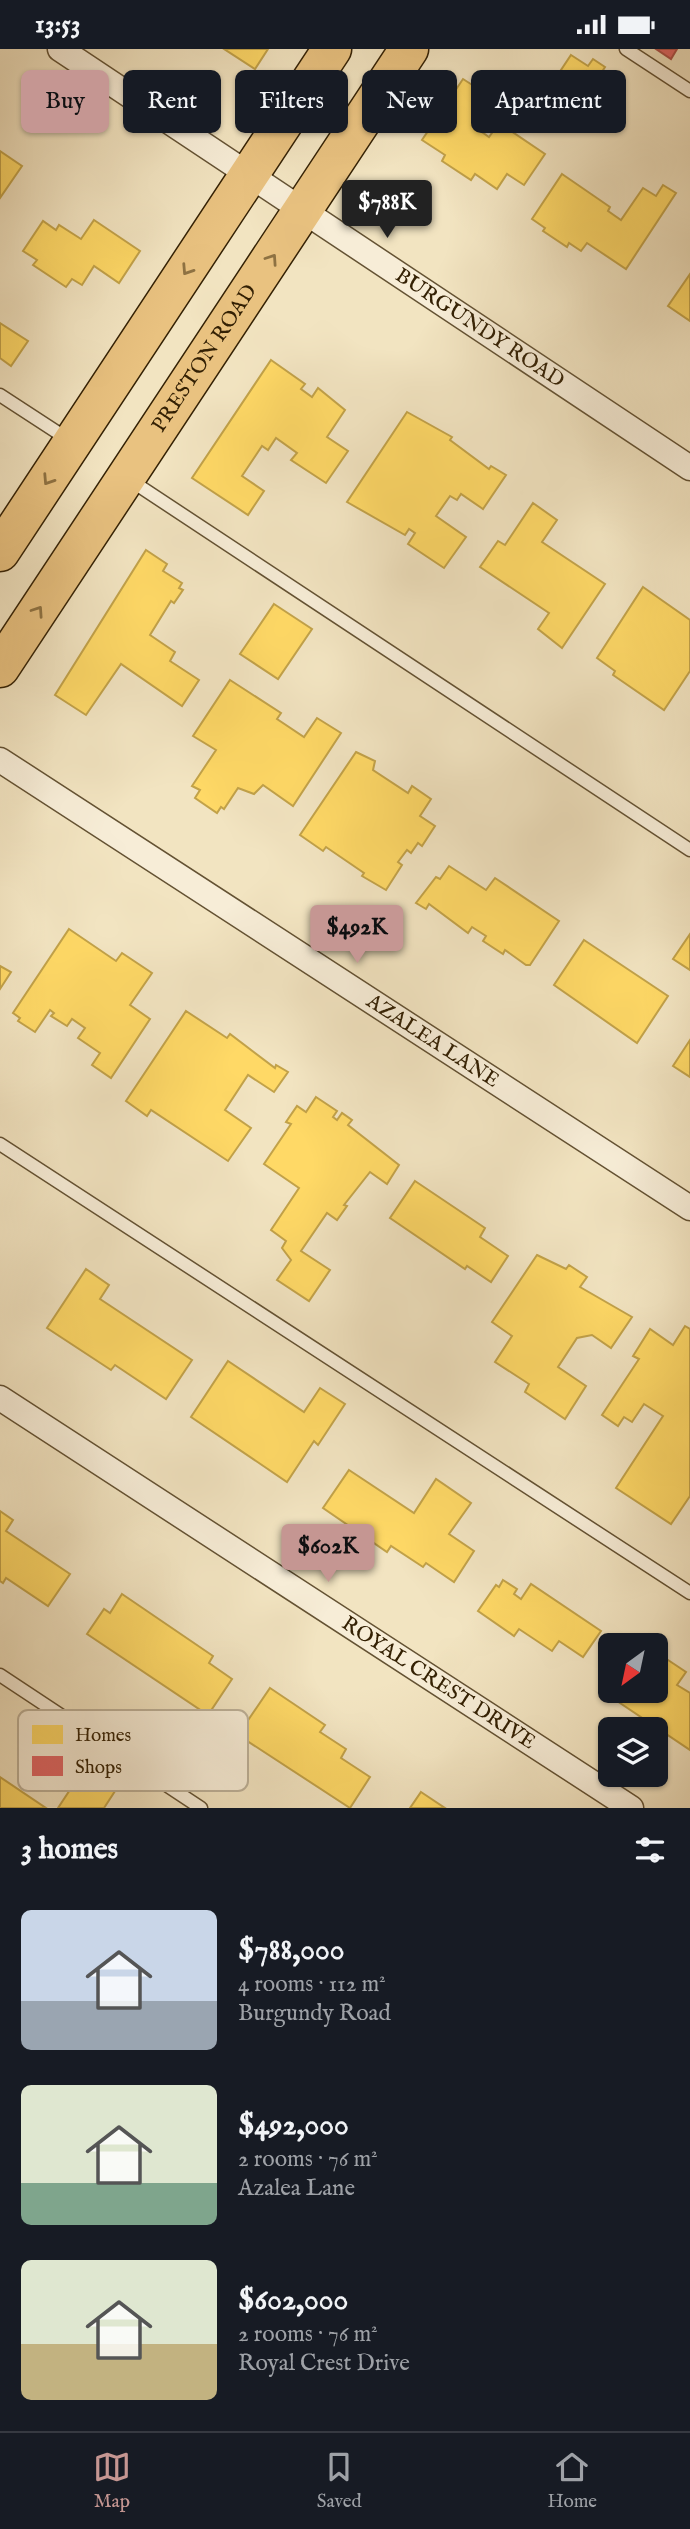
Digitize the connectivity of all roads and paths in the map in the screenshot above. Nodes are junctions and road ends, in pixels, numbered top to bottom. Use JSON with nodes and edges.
{"nodes":[{"id":1,"x":60,"y":49,"type":"edge"},
{"id":2,"x":332,"y":49,"type":"edge"},
{"id":3,"x":409,"y":49,"type":"edge"},
{"id":4,"x":626,"y":49,"type":"edge"},
{"id":5,"x":690,"y":91,"type":"edge"},
{"id":6,"x":249,"y":175,"type":"junction"},
{"id":7,"x":304,"y":212,"type":"junction"},
{"id":8,"x":0,"y":395,"type":"edge"},
{"id":9,"x":73,"y":443,"type":"junction"},
{"id":10,"x":690,"y":468,"type":"edge"},
{"id":11,"x":127,"y":478,"type":"junction"},
{"id":12,"x":0,"y":552,"type":"edge"},
{"id":13,"x":0,"y":668,"type":"edge"},
{"id":14,"x":0,"y":760,"type":"edge"},
{"id":15,"x":690,"y":850,"type":"edge"},
{"id":16,"x":0,"y":1145,"type":"edge"},
{"id":17,"x":690,"y":1208,"type":"edge"},
{"id":18,"x":0,"y":1398,"type":"edge"},
{"id":19,"x":690,"y":1593,"type":"edge"},
{"id":20,"x":0,"y":1675,"type":"edge"},
{"id":21,"x":53,"y":1710,"type":"edge"},
{"id":22,"x":175,"y":1791,"type":"edge"},
{"id":23,"x":201,"y":1808,"type":"edge"},
{"id":24,"x":631,"y":1808,"type":"edge"}],
"edges":[{"from":1,"to":6,"type":"street","name":"BURGUNDY ROAD"},
{"from":2,"to":6,"type":"main road"},
{"from":3,"to":7,"type":"main road","name":"PRESTON ROAD"},
{"from":4,"to":5,"type":"lane"},
{"from":6,"to":7,"type":"street","name":"BURGUNDY ROAD"},
{"from":6,"to":9,"type":"main road","one_way":true},
{"from":7,"to":10,"type":"street","name":"BURGUNDY ROAD"},
{"from":11,"to":7,"type":"main road","name":"PRESTON ROAD","one_way":true},
{"from":8,"to":9,"type":"lane"},
{"from":9,"to":12,"type":"main road","one_way":true},
{"from":13,"to":11,"type":"main road","name":"PRESTON ROAD","one_way":true},
{"from":11,"to":15,"type":"lane"},
{"from":14,"to":17,"type":"street","name":"AZALEA LANE"},
{"from":16,"to":19,"type":"lane"},
{"from":18,"to":24,"type":"street","name":"ROYAL CREST DRIVE"},
{"from":20,"to":21,"type":"lane"},
{"from":22,"to":23,"type":"lane"}]}
